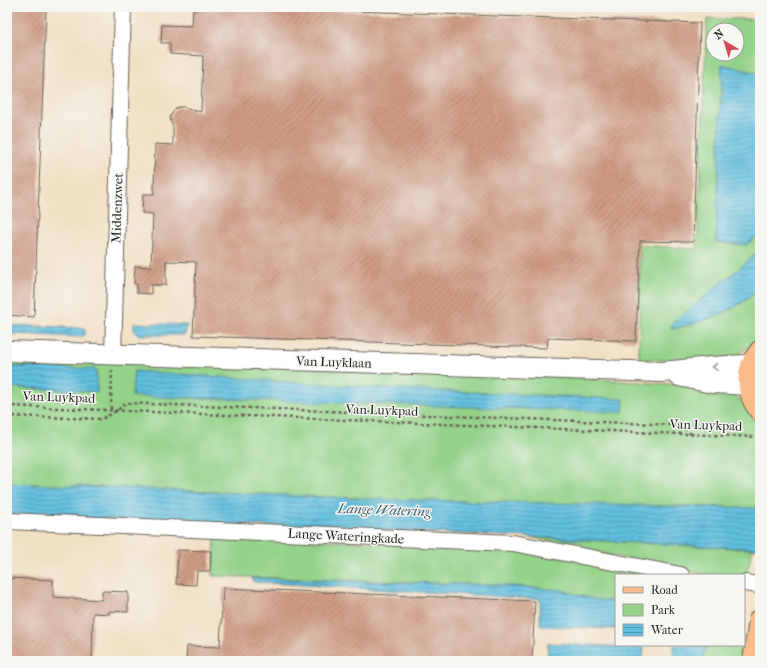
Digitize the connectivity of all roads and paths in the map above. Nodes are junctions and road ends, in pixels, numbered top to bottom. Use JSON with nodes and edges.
{"nodes":[{"id":1,"x":122,"y":7,"type":"edge"},
{"id":2,"x":7,"y":350,"type":"edge"},
{"id":3,"x":113,"y":355,"type":"junction"},
{"id":4,"x":757,"y":357,"type":"edge"},
{"id":5,"x":662,"y":372,"type":"junction"},
{"id":6,"x":755,"y":387,"type":"edge"},
{"id":7,"x":7,"y":406,"type":"edge"},
{"id":8,"x":111,"y":409,"type":"junction"},
{"id":9,"x":118,"y":410,"type":"junction"},
{"id":10,"x":760,"y":410,"type":"edge"},
{"id":11,"x":7,"y":416,"type":"edge"},
{"id":12,"x":692,"y":434,"type":"junction"},
{"id":13,"x":757,"y":437,"type":"dead end"},
{"id":14,"x":7,"y":521,"type":"edge"},
{"id":15,"x":676,"y":574,"type":"edge"},
{"id":16,"x":745,"y":583,"type":"edge"},
{"id":17,"x":760,"y":585,"type":"edge"},
{"id":18,"x":760,"y":620,"type":"edge"},
{"id":19,"x":754,"y":661,"type":"edge"}],
"edges":[{"from":1,"to":3,"type":"street","name":"Middenzwet"},
{"from":2,"to":3,"type":"street","name":"Van Luyklaan"},
{"from":3,"to":5,"type":"street","name":"Van Luyklaan"},
{"from":3,"to":8,"type":"path"},
{"from":4,"to":5,"type":"street","name":"Van Luyklaan","one_way":true},
{"from":4,"to":6,"type":"main road"},
{"from":5,"to":6,"type":"street","name":"Van Luyklaan"},
{"from":6,"to":10,"type":"main road"},
{"from":7,"to":8,"type":"path","name":"Van Luykpad"},
{"from":8,"to":9,"type":"path","name":"Van Luykpad"},
{"from":9,"to":11,"type":"path"},
{"from":9,"to":12,"type":"path","name":"Van Luykpad"},
{"from":9,"to":12,"type":"path"},
{"from":12,"to":13,"type":"path","name":"Van Luykpad"},
{"from":14,"to":15,"type":"street","name":"Lange Wateringkade"},
{"from":16,"to":17,"type":"street"},
{"from":18,"to":19,"type":"main road"}]}
